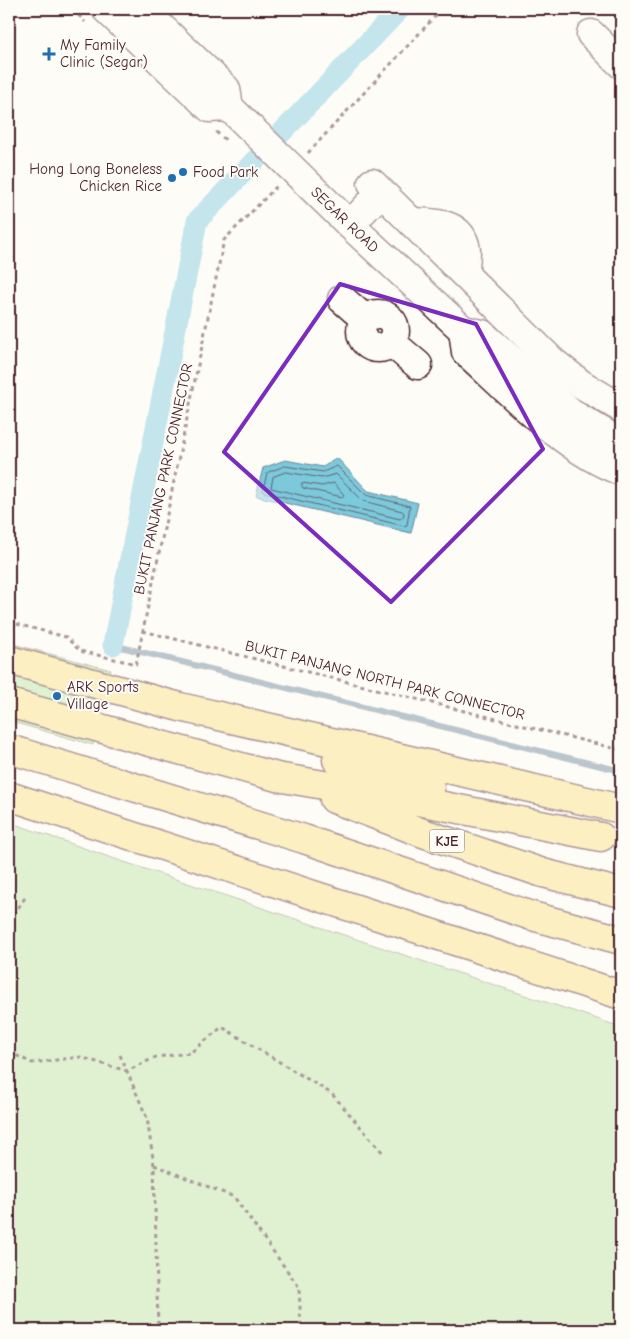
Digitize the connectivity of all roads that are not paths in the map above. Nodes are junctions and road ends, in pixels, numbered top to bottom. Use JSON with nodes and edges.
{"nodes":[{"id":1,"x":106,"y":9,"type":"edge"},
{"id":2,"x":142,"y":9,"type":"edge"},
{"id":3,"x":591,"y":34,"type":"dead end"},
{"id":4,"x":621,"y":64,"type":"edge"},
{"id":5,"x":229,"y":107,"type":"junction"},
{"id":6,"x":350,"y":225,"type":"junction"},
{"id":7,"x":342,"y":299,"type":"dead end"},
{"id":8,"x":502,"y":311,"type":"junction"},
{"id":9,"x":395,"y":318,"type":"junction"},
{"id":10,"x":470,"y":339,"type":"junction"},
{"id":11,"x":418,"y":365,"type":"dead end"},
{"id":12,"x":621,"y":408,"type":"edge"},
{"id":13,"x":621,"y":443,"type":"edge"},
{"id":14,"x":621,"y":471,"type":"edge"},
{"id":15,"x":9,"y":660,"type":"edge"},
{"id":16,"x":9,"y":703,"type":"edge"},
{"id":17,"x":180,"y":707,"type":"junction"},
{"id":18,"x":9,"y":749,"type":"edge"},
{"id":19,"x":277,"y":777,"type":"junction"},
{"id":20,"x":9,"y":796,"type":"edge"},
{"id":21,"x":621,"y":809,"type":"edge"},
{"id":22,"x":611,"y":840,"type":"edge"},
{"id":23,"x":621,"y":893,"type":"edge"},
{"id":24,"x":621,"y":940,"type":"edge"},
{"id":25,"x":621,"y":995,"type":"edge"}],
"edges":[{"from":1,"to":5,"type":"street"},
{"from":2,"to":5,"type":"street","name":"SEGAR ROAD"},
{"from":3,"to":4,"type":"street"},
{"from":5,"to":6,"type":"street","name":"SEGAR ROAD"},
{"from":6,"to":8,"type":"street"},
{"from":6,"to":9,"type":"street","name":"SEGAR ROAD"},
{"from":7,"to":9,"type":"street"},
{"from":8,"to":10,"type":"street"},
{"from":8,"to":12,"type":"street"},
{"from":9,"to":10,"type":"street","name":"SEGAR ROAD"},
{"from":9,"to":11,"type":"street"},
{"from":10,"to":13,"type":"street","name":"SEGAR ROAD"},
{"from":10,"to":14,"type":"street","name":"SEGAR ROAD"},
{"from":15,"to":17,"type":"highway"},
{"from":16,"to":19,"type":"highway","number":"KJE"},
{"from":17,"to":21,"type":"highway"},
{"from":17,"to":22,"type":"highway"},
{"from":18,"to":24,"type":"highway"},
{"from":19,"to":22,"type":"highway"},
{"from":19,"to":23,"type":"highway","number":"KJE"},
{"from":20,"to":25,"type":"highway"}]}
